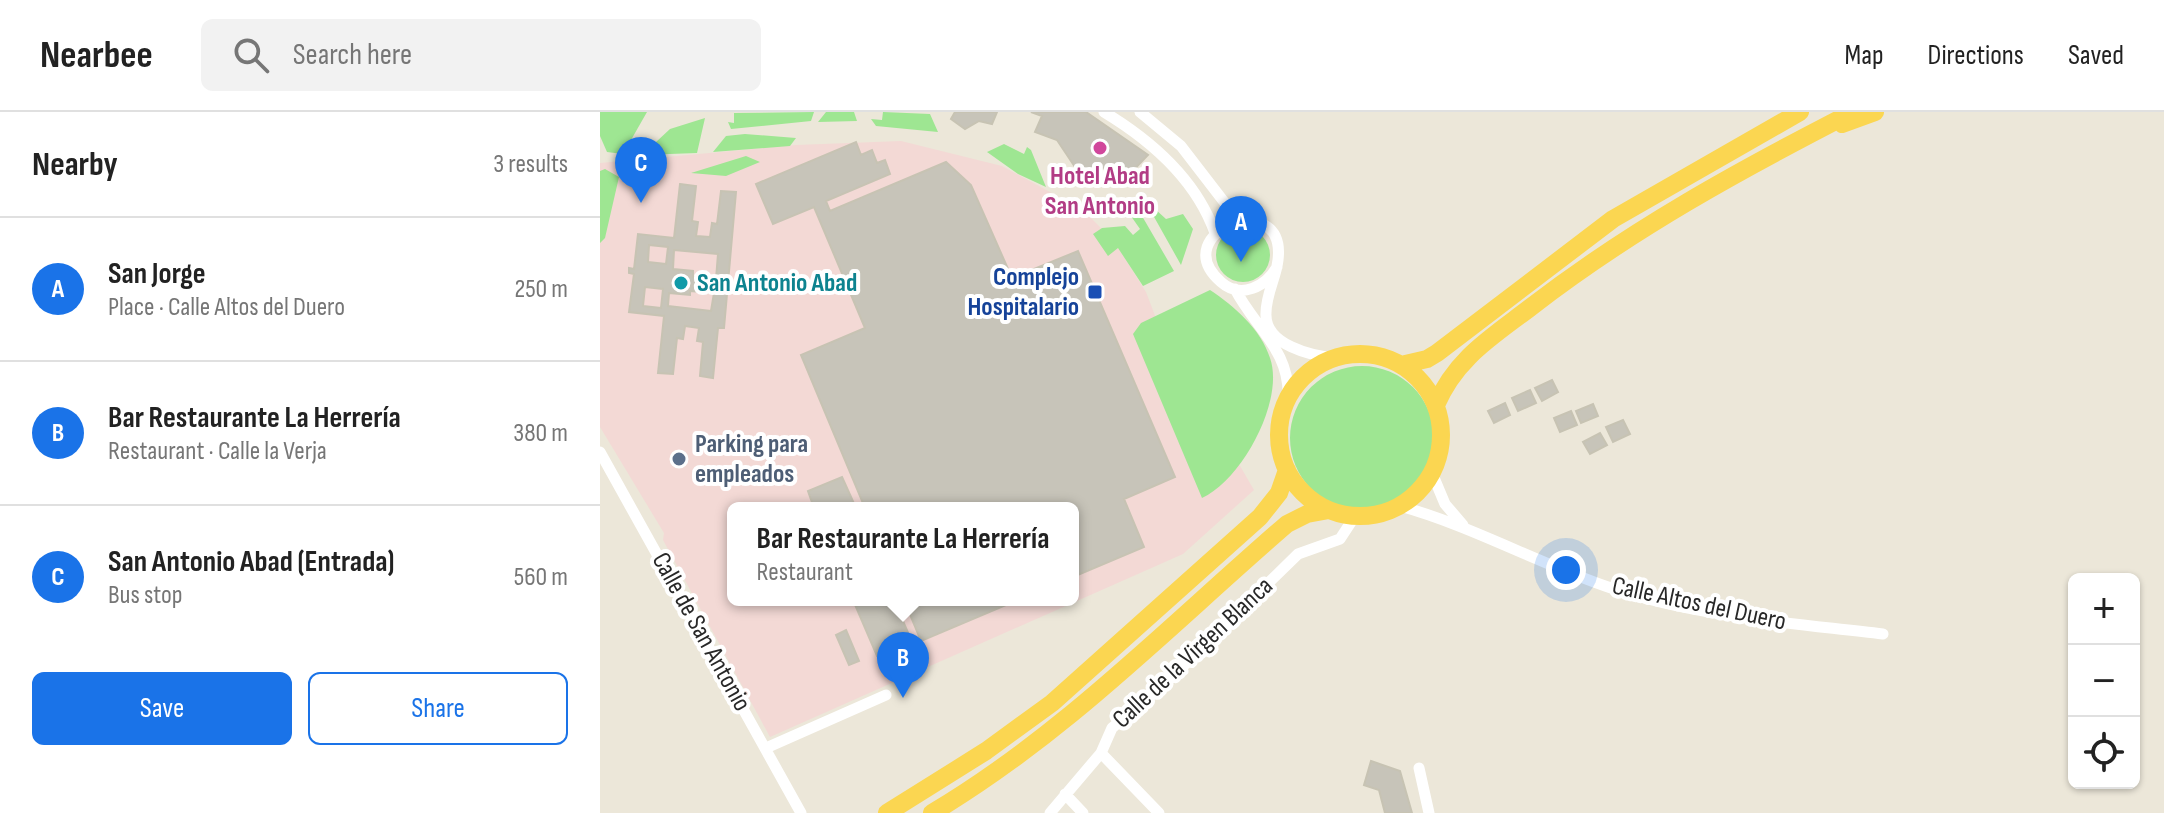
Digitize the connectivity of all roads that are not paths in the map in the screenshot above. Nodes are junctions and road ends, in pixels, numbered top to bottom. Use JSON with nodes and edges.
{"nodes":[{"id":1,"x":1104,"y":112,"type":"edge"},
{"id":2,"x":1140,"y":112,"type":"edge"},
{"id":3,"x":1800,"y":112,"type":"edge"},
{"id":4,"x":1853,"y":112,"type":"edge"},
{"id":5,"x":1875,"y":112,"type":"edge"},
{"id":6,"x":1812,"y":133,"type":"junction"},
{"id":7,"x":1238,"y":220,"type":"junction"},
{"id":8,"x":1215,"y":233,"type":"junction"},
{"id":9,"x":1277,"y":267,"type":"junction"},
{"id":10,"x":1235,"y":289,"type":"junction"},
{"id":11,"x":1336,"y":358,"type":"junction"},
{"id":12,"x":1401,"y":365,"type":"junction"},
{"id":13,"x":1288,"y":399,"type":"junction"},
{"id":14,"x":1436,"y":405,"type":"junction"},
{"id":15,"x":600,"y":452,"type":"edge"},
{"id":16,"x":1287,"y":470,"type":"junction"},
{"id":17,"x":1432,"y":473,"type":"junction"},
{"id":18,"x":1400,"y":506,"type":"junction"},
{"id":19,"x":1329,"y":510,"type":"junction"},
{"id":20,"x":1355,"y":516,"type":"junction"},
{"id":21,"x":1476,"y":536,"type":"junction"},
{"id":22,"x":1883,"y":634,"type":"dead end"},
{"id":23,"x":886,"y":695,"type":"dead end"},
{"id":24,"x":766,"y":748,"type":"junction"},
{"id":25,"x":1101,"y":753,"type":"junction"},
{"id":26,"x":1419,"y":768,"type":"dead end"},
{"id":27,"x":1065,"y":794,"type":"junction"},
{"id":28,"x":801,"y":813,"type":"edge"},
{"id":29,"x":887,"y":813,"type":"edge"},
{"id":30,"x":932,"y":813,"type":"edge"},
{"id":31,"x":1050,"y":813,"type":"edge"},
{"id":32,"x":1083,"y":813,"type":"edge"},
{"id":33,"x":1159,"y":813,"type":"edge"},
{"id":34,"x":1429,"y":813,"type":"edge"}],
"edges":[{"from":1,"to":8,"type":"street"},
{"from":2,"to":7,"type":"street"},
{"from":3,"to":12,"type":"highway"},
{"from":4,"to":6,"type":"highway"},
{"from":5,"to":6,"type":"highway"},
{"from":6,"to":14,"type":"highway"},
{"from":7,"to":8,"type":"street"},
{"from":7,"to":9,"type":"street"},
{"from":8,"to":10,"type":"street"},
{"from":9,"to":10,"type":"street"},
{"from":9,"to":11,"type":"street"},
{"from":10,"to":13,"type":"street"},
{"from":11,"to":12,"type":"highway"},
{"from":11,"to":13,"type":"highway"},
{"from":12,"to":14,"type":"highway"},
{"from":13,"to":16,"type":"highway"},
{"from":14,"to":17,"type":"highway"},
{"from":15,"to":24,"type":"street","name":"Calle de San Antonio"},
{"from":16,"to":19,"type":"highway"},
{"from":16,"to":29,"type":"highway"},
{"from":17,"to":18,"type":"highway"},
{"from":17,"to":21,"type":"street","name":"Calle Altos del Duero"},
{"from":18,"to":20,"type":"highway"},
{"from":18,"to":21,"type":"street","name":"Calle Altos del Duero"},
{"from":19,"to":20,"type":"highway"},
{"from":19,"to":30,"type":"highway"},
{"from":20,"to":25,"type":"street","name":"Calle de la Virgen Blanca"},
{"from":21,"to":22,"type":"street","name":"Calle Altos del Duero"},
{"from":23,"to":24,"type":"street"},
{"from":24,"to":28,"type":"street","name":"Calle de San Antonio"},
{"from":25,"to":27,"type":"street","name":"Calle de la Virgen Blanca"},
{"from":25,"to":33,"type":"street"},
{"from":26,"to":34,"type":"street"},
{"from":27,"to":31,"type":"street","name":"Calle de la Virgen Blanca"},
{"from":27,"to":32,"type":"street"}]}
